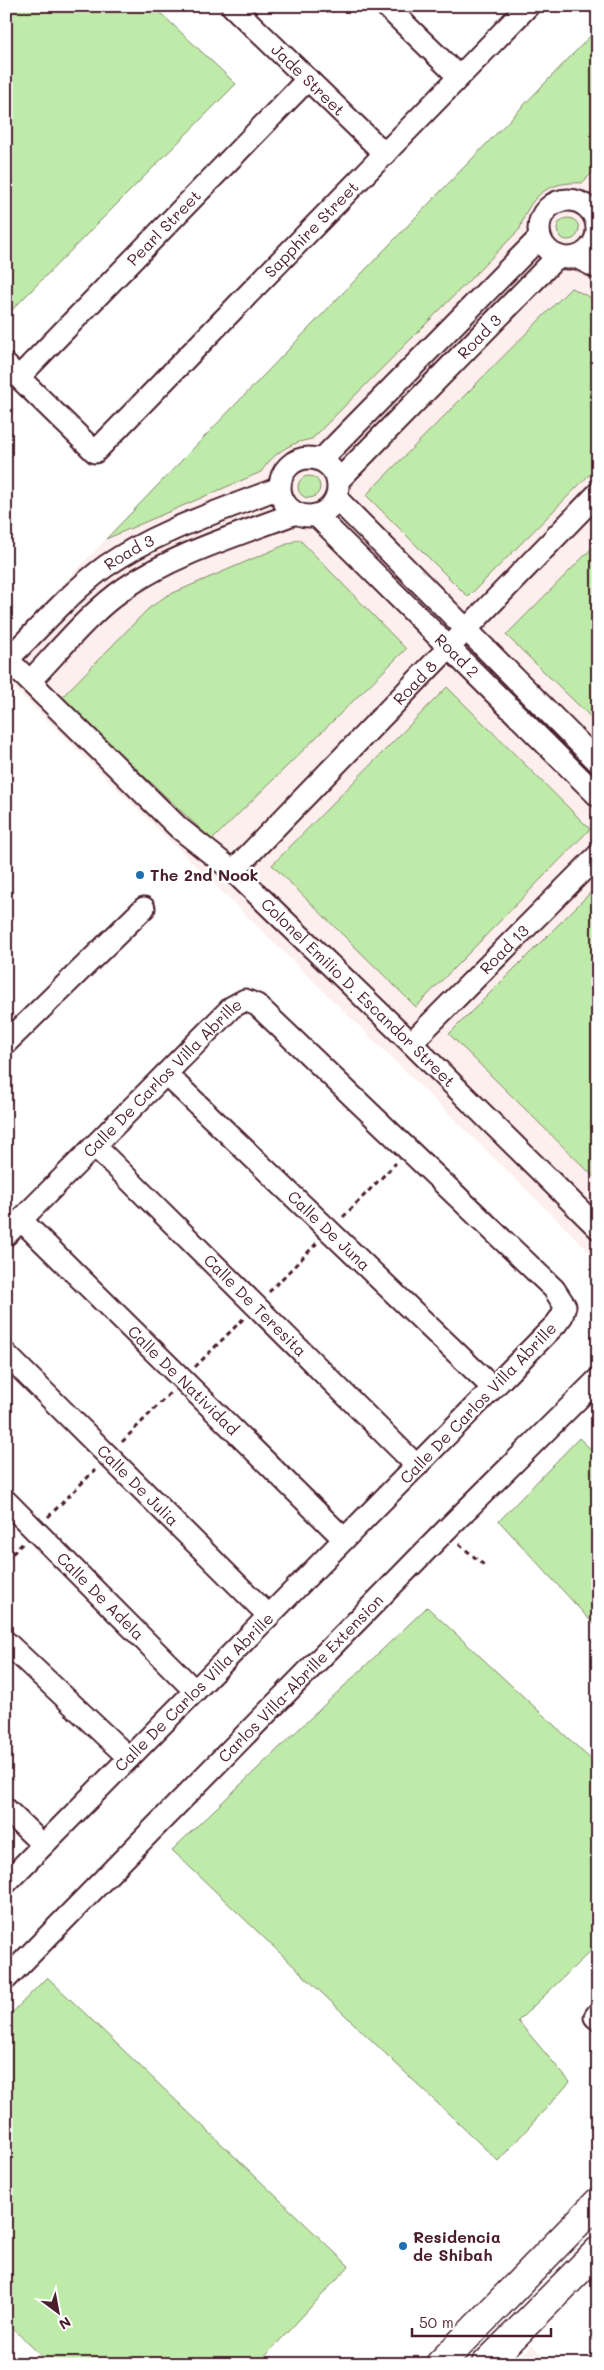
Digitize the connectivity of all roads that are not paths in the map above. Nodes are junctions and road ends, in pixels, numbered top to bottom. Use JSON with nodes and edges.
{"nodes":[{"id":1,"x":232,"y":6,"type":"edge"},
{"id":2,"x":386,"y":6,"type":"edge"},
{"id":3,"x":527,"y":7,"type":"edge"},
{"id":4,"x":459,"y":77,"type":"junction"},
{"id":5,"x":308,"y":79,"type":"junction"},
{"id":6,"x":385,"y":154,"type":"junction"},
{"id":7,"x":594,"y":205,"type":"edge"},
{"id":8,"x":597,"y":234,"type":"edge"},
{"id":9,"x":540,"y":237,"type":"junction"},
{"id":10,"x":567,"y":257,"type":"junction"},
{"id":11,"x":598,"y":268,"type":"edge"},
{"id":12,"x":12,"y":371,"type":"edge"},
{"id":13,"x":321,"y":460,"type":"junction"},
{"id":14,"x":279,"y":488,"type":"junction"},
{"id":15,"x":337,"y":490,"type":"junction"},
{"id":16,"x":598,"y":493,"type":"edge"},
{"id":17,"x":306,"y":514,"type":"junction"},
{"id":18,"x":466,"y":629,"type":"junction"},
{"id":19,"x":449,"y":647,"type":"junction"},
{"id":20,"x":7,"y":659,"type":"edge"},
{"id":21,"x":30,"y":681,"type":"junction"},
{"id":22,"x":598,"y":762,"type":"edge"},
{"id":23,"x":598,"y":796,"type":"edge"},
{"id":24,"x":598,"y":855,"type":"edge"},
{"id":25,"x":233,"y":870,"type":"junction"},
{"id":26,"x":144,"y":908,"type":"dead end"},
{"id":27,"x":6,"y":1043,"type":"edge"},
{"id":28,"x":411,"y":1043,"type":"junction"},
{"id":29,"x":166,"y":1074,"type":"junction"},
{"id":30,"x":95,"y":1146,"type":"junction"},
{"id":31,"x":21,"y":1220,"type":"junction"},
{"id":32,"x":598,"y":1228,"type":"edge"},
{"id":33,"x":6,"y":1235,"type":"edge"},
{"id":34,"x":6,"y":1354,"type":"edge"},
{"id":35,"x":598,"y":1379,"type":"edge"},
{"id":36,"x":493,"y":1388,"type":"junction"},
{"id":37,"x":417,"y":1466,"type":"junction"},
{"id":38,"x":6,"y":1500,"type":"edge"},
{"id":39,"x":344,"y":1539,"type":"junction"},
{"id":40,"x":269,"y":1616,"type":"junction"},
{"id":41,"x":6,"y":1642,"type":"edge"},
{"id":42,"x":195,"y":1691,"type":"junction"},
{"id":43,"x":129,"y":1758,"type":"junction"},
{"id":44,"x":6,"y":1809,"type":"edge"},
{"id":45,"x":43,"y":1845,"type":"junction"},
{"id":46,"x":6,"y":1883,"type":"edge"},
{"id":47,"x":6,"y":1979,"type":"edge"},
{"id":48,"x":598,"y":2013,"type":"edge"},
{"id":49,"x":598,"y":2020,"type":"edge"},
{"id":50,"x":598,"y":2202,"type":"edge"},
{"id":51,"x":598,"y":2250,"type":"edge"},
{"id":52,"x":440,"y":2364,"type":"edge"},
{"id":53,"x":486,"y":2364,"type":"edge"}],
"edges":[{"from":1,"to":5,"type":"street","name":"Jade Street"},
{"from":2,"to":4,"type":"street"},
{"from":3,"to":4,"type":"street","name":"Sapphire Street"},
{"from":4,"to":6,"type":"street","name":"Sapphire Street"},
{"from":5,"to":6,"type":"street","name":"Jade Street"},
{"from":5,"to":12,"type":"street","name":"Pearl Street"},
{"from":6,"to":12,"type":"street","name":"Sapphire Street"},
{"from":7,"to":8,"type":"street"},
{"from":7,"to":9,"type":"street"},
{"from":8,"to":10,"type":"street"},
{"from":9,"to":10,"type":"street"},
{"from":9,"to":13,"type":"street","name":"Road 3"},
{"from":10,"to":11,"type":"street"},
{"from":10,"to":15,"type":"street","name":"Road 3"},
{"from":13,"to":14,"type":"street"},
{"from":13,"to":15,"type":"street"},
{"from":14,"to":17,"type":"street"},
{"from":14,"to":20,"type":"street","name":"Road 3"},
{"from":15,"to":17,"type":"street"},
{"from":15,"to":18,"type":"street","name":"Road 2"},
{"from":16,"to":18,"type":"street","name":"Road 8"},
{"from":17,"to":19,"type":"street","name":"Road 2"},
{"from":17,"to":21,"type":"street","name":"Road 3"},
{"from":18,"to":19,"type":"street","name":"Road 8"},
{"from":18,"to":22,"type":"street","name":"Road 2"},
{"from":19,"to":23,"type":"street","name":"Road 2"},
{"from":19,"to":25,"type":"street","name":"Road 8"},
{"from":20,"to":21,"type":"street","name":"Colonel Emilio D. Escandor Street"},
{"from":21,"to":25,"type":"street","name":"Colonel Emilio D. Escandor Street"},
{"from":24,"to":28,"type":"street","name":"Road 13"},
{"from":25,"to":28,"type":"street","name":"Colonel Emilio D. Escandor Street"},
{"from":26,"to":27,"type":"street"},
{"from":28,"to":32,"type":"street","name":"Colonel Emilio D. Escandor Street"},
{"from":29,"to":30,"type":"street","name":"Calle De Carlos Villa Abrille"},
{"from":29,"to":36,"type":"street","name":"Calle De Juna"},
{"from":29,"to":36,"type":"street","name":"Calle De Carlos Villa Abrille"},
{"from":30,"to":31,"type":"street","name":"Calle De Carlos Villa Abrille"},
{"from":30,"to":37,"type":"street","name":"Calle De Teresita"},
{"from":31,"to":33,"type":"street","name":"Calle De Carlos Villa Abrille"},
{"from":31,"to":39,"type":"street","name":"Calle De Natividad"},
{"from":34,"to":40,"type":"street","name":"Calle De Julia"},
{"from":35,"to":47,"type":"street","name":"Carlos Villa-Abrille Extension"},
{"from":36,"to":37,"type":"street","name":"Calle De Carlos Villa Abrille"},
{"from":37,"to":39,"type":"street","name":"Calle De Carlos Villa Abrille"},
{"from":38,"to":42,"type":"street","name":"Calle De Adela"},
{"from":39,"to":40,"type":"street","name":"Calle De Carlos Villa Abrille"},
{"from":40,"to":42,"type":"street","name":"Calle De Carlos Villa Abrille"},
{"from":41,"to":43,"type":"street"},
{"from":42,"to":43,"type":"street","name":"Calle De Carlos Villa Abrille"},
{"from":43,"to":45,"type":"street","name":"Calle De Carlos Villa Abrille"},
{"from":44,"to":45,"type":"street"},
{"from":45,"to":46,"type":"street","name":"Calle De Carlos Villa Abrille"},
{"from":48,"to":49,"type":"street"},
{"from":50,"to":52,"type":"main road"},
{"from":51,"to":53,"type":"main road"}]}
